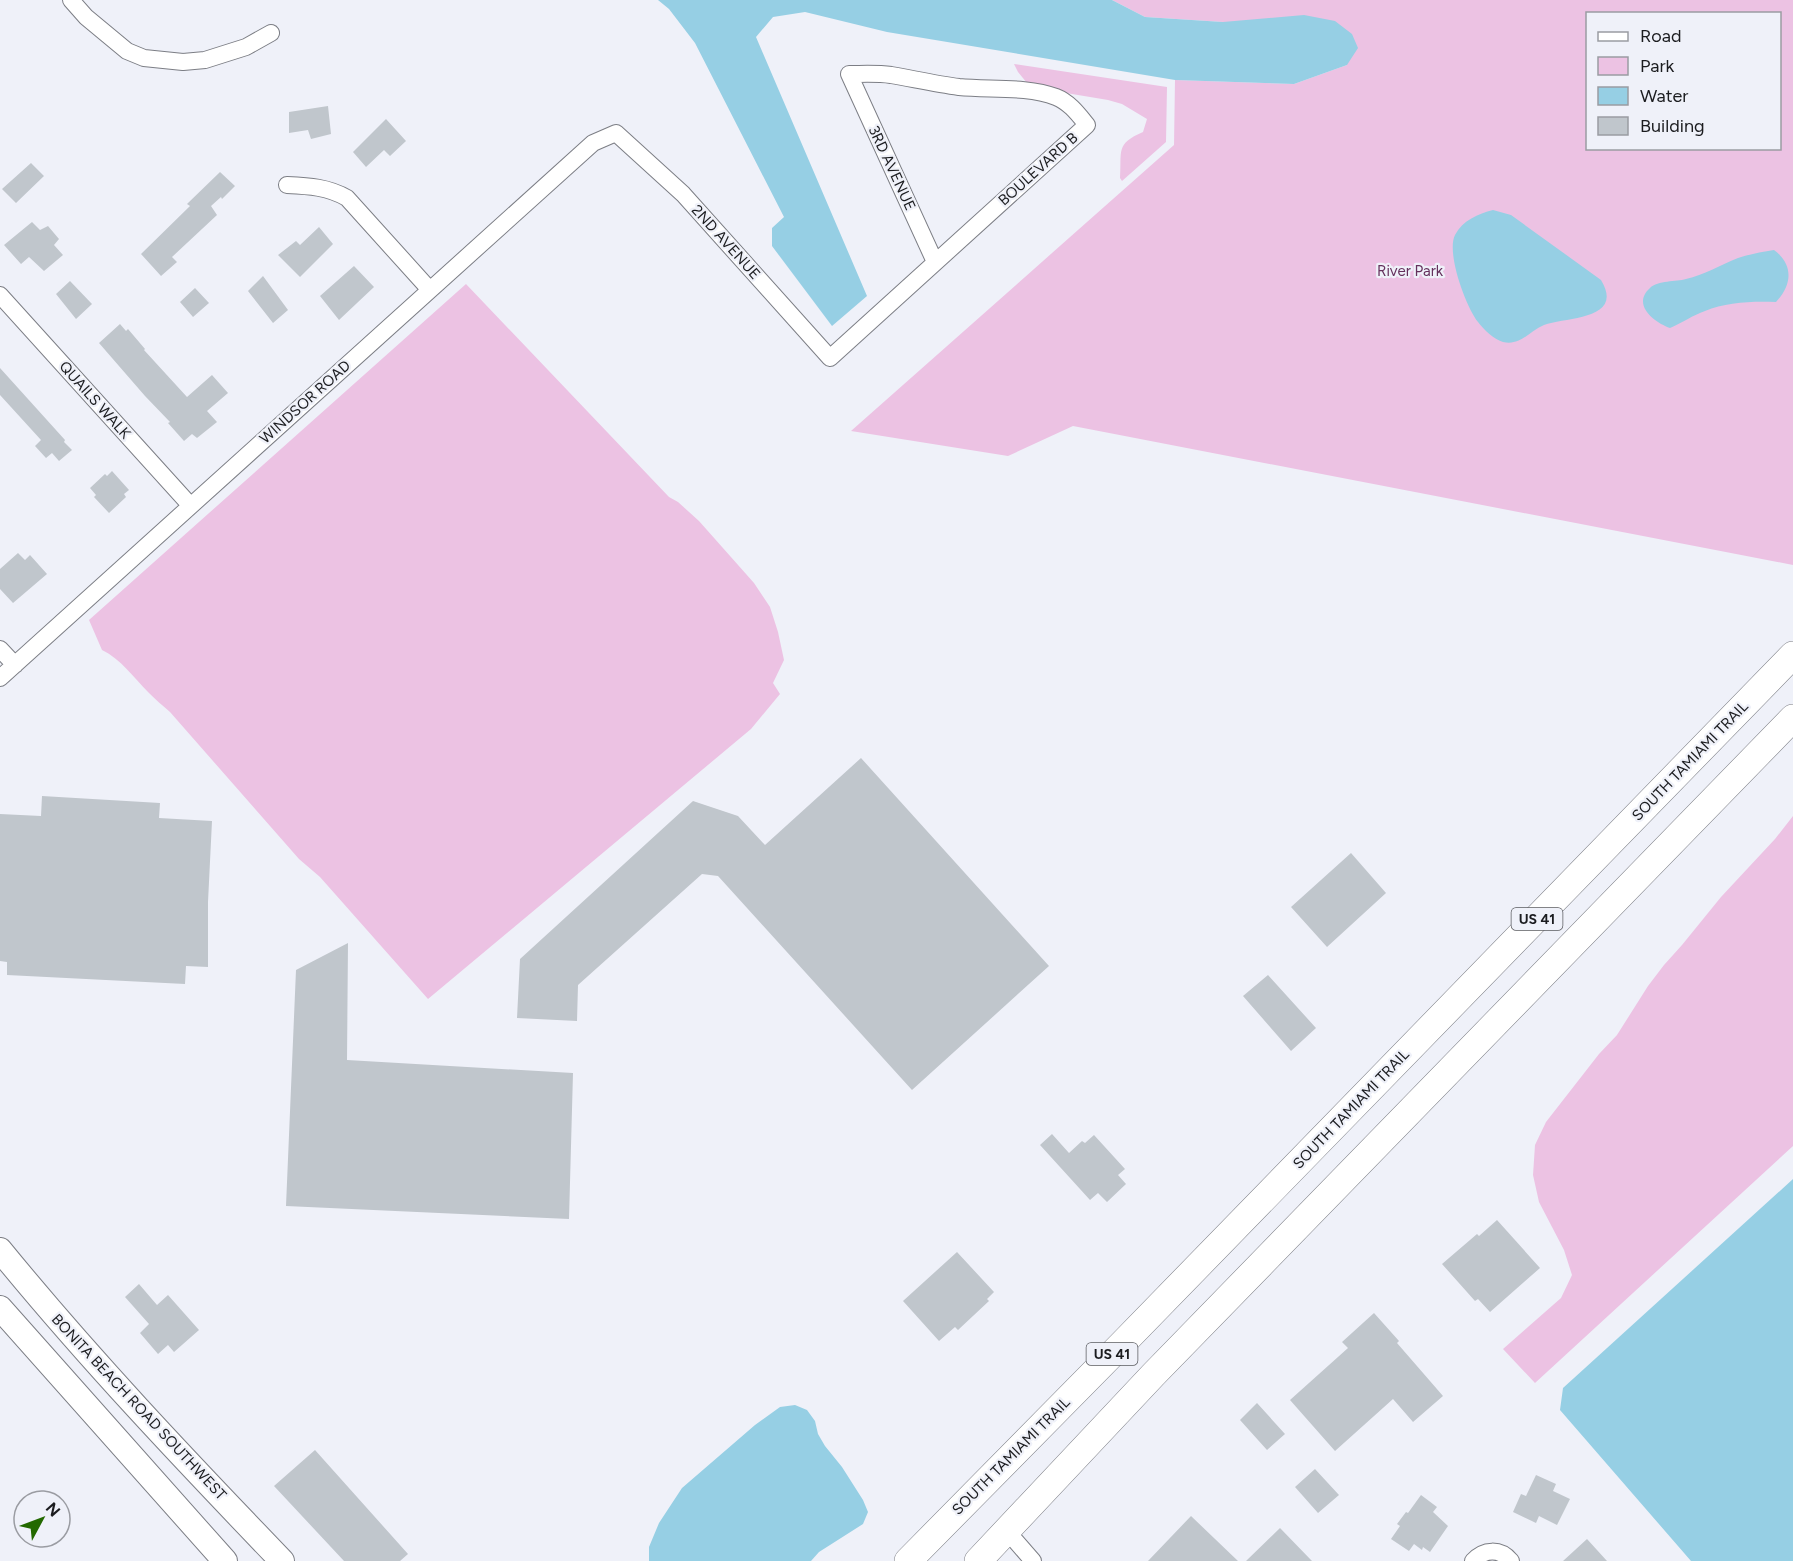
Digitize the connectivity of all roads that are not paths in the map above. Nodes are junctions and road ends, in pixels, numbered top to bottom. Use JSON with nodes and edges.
{"nodes":[{"id":1,"x":70,"y":0,"type":"edge"},
{"id":2,"x":271,"y":33,"type":"dead end"},
{"id":3,"x":849,"y":74,"type":"joint"},
{"id":4,"x":616,"y":133,"type":"joint"},
{"id":5,"x":287,"y":185,"type":"dead end"},
{"id":6,"x":935,"y":262,"type":"junction"},
{"id":7,"x":430,"y":290,"type":"junction"},
{"id":8,"x":0,"y":296,"type":"edge"},
{"id":9,"x":830,"y":358,"type":"joint"},
{"id":10,"x":190,"y":506,"type":"junction"},
{"id":11,"x":0,"y":649,"type":"edge"},
{"id":12,"x":1793,"y":656,"type":"edge"},
{"id":13,"x":15,"y":665,"type":"junction"},
{"id":14,"x":0,"y":678,"type":"edge"},
{"id":15,"x":1793,"y":718,"type":"edge"},
{"id":16,"x":0,"y":1250,"type":"edge"},
{"id":17,"x":0,"y":1308,"type":"edge"},
{"id":18,"x":54,"y":1314,"type":"junction"},
{"id":19,"x":25,"y":1336,"type":"junction"},
{"id":20,"x":1007,"y":1531,"type":"junction"},
{"id":21,"x":225,"y":1561,"type":"edge"},
{"id":22,"x":282,"y":1561,"type":"edge"},
{"id":23,"x":908,"y":1561,"type":"edge"},
{"id":24,"x":978,"y":1561,"type":"edge"},
{"id":25,"x":1033,"y":1561,"type":"edge"},
{"id":26,"x":1473,"y":1561,"type":"edge"},
{"id":27,"x":1511,"y":1561,"type":"edge"}],
"edges":[{"from":1,"to":2,"type":"street"},
{"from":3,"to":6,"type":"street","name":"3RD AVENUE"},
{"from":3,"to":6,"type":"street","name":"BOULEVARD B"},
{"from":4,"to":7,"type":"street","name":"WINDSOR ROAD"},
{"from":4,"to":9,"type":"street","name":"2ND AVENUE"},
{"from":5,"to":7,"type":"street"},
{"from":6,"to":9,"type":"street","name":"BOULEVARD B"},
{"from":7,"to":10,"type":"street","name":"WINDSOR ROAD"},
{"from":8,"to":10,"type":"street","name":"QUAILS WALK"},
{"from":10,"to":13,"type":"street","name":"WINDSOR ROAD"},
{"from":11,"to":13,"type":"street"},
{"from":12,"to":23,"type":"main road","name":"SOUTH TAMIAMI TRAIL","number":"US 41"},
{"from":13,"to":14,"type":"street","name":"WINDSOR ROAD"},
{"from":15,"to":20,"type":"main road","number":"US 41"},
{"from":16,"to":18,"type":"main road","name":"BONITA BEACH ROAD SOUTHWEST"},
{"from":17,"to":19,"type":"main road"},
{"from":18,"to":19,"type":"main road"},
{"from":18,"to":22,"type":"main road","name":"BONITA BEACH ROAD SOUTHWEST"},
{"from":19,"to":21,"type":"main road"},
{"from":20,"to":24,"type":"main road","number":"US 41"},
{"from":20,"to":25,"type":"street"},
{"from":26,"to":27,"type":"street"}]}
